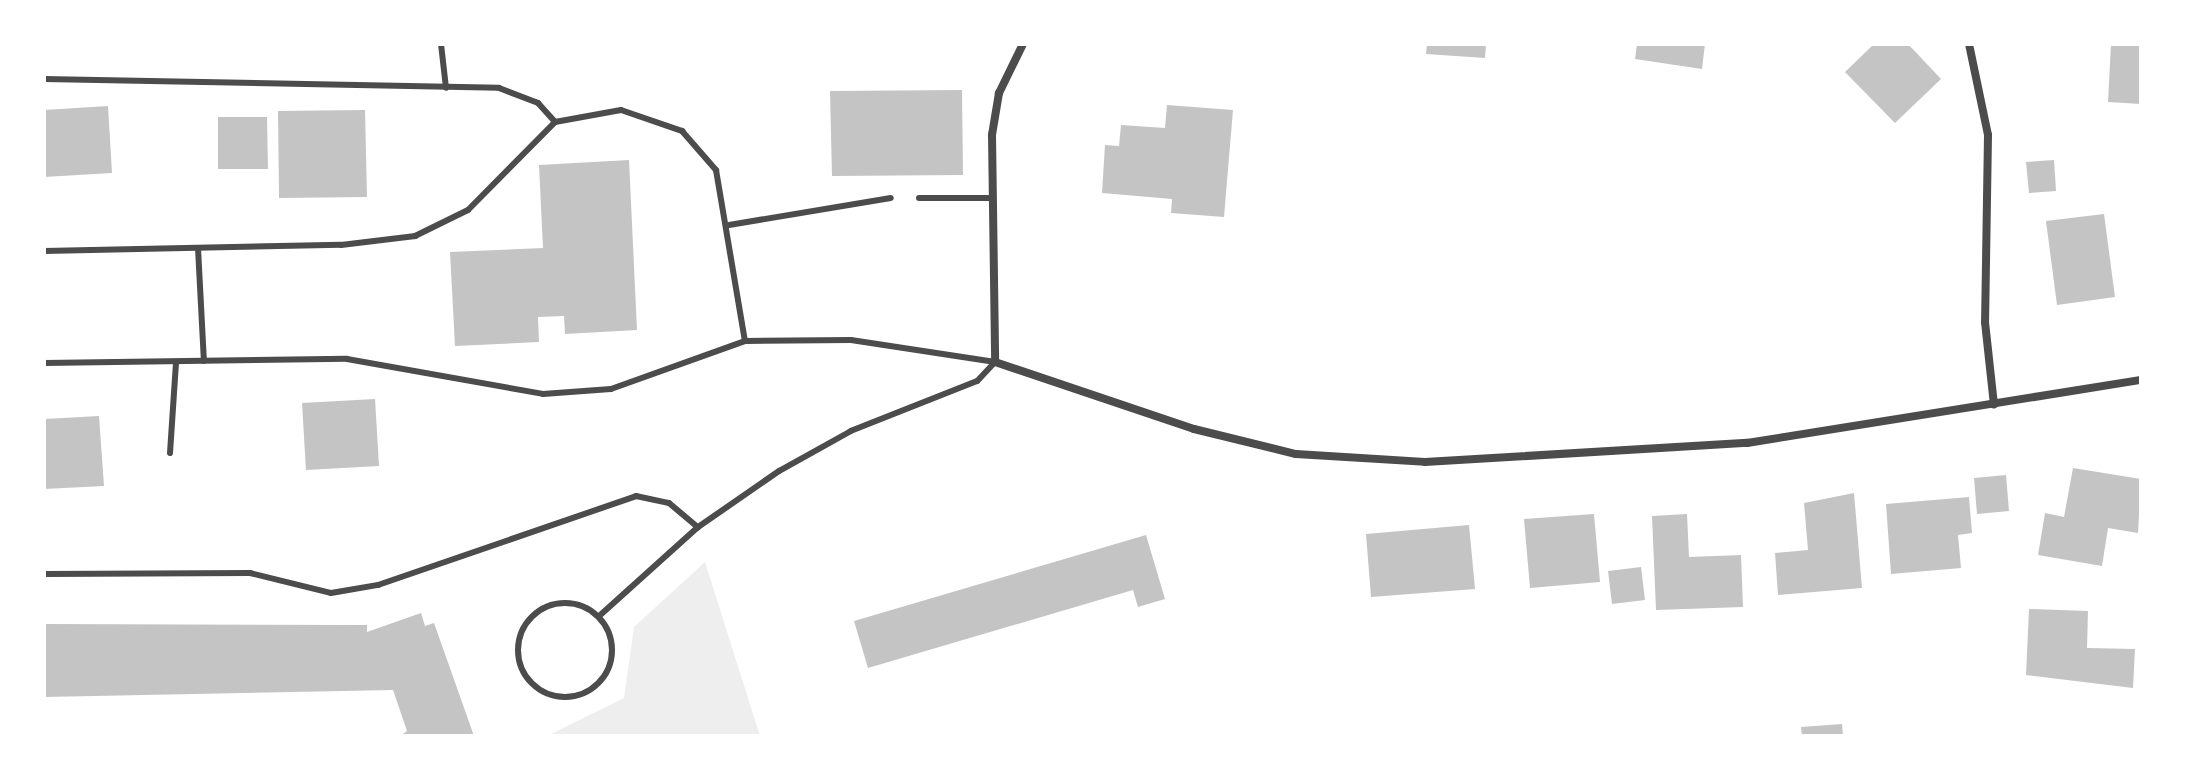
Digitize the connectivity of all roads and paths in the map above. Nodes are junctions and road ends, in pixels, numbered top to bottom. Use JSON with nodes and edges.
{"nodes":[{"id":1,"x":441,"y":44,"type":"edge"},
{"id":2,"x":1023,"y":44,"type":"edge"},
{"id":3,"x":1969,"y":44,"type":"edge"},
{"id":4,"x":44,"y":79,"type":"edge"},
{"id":5,"x":446,"y":88,"type":"junction"},
{"id":6,"x":555,"y":122,"type":"junction"},
{"id":7,"x":891,"y":198,"type":"dead end"},
{"id":8,"x":919,"y":198,"type":"dead end"},
{"id":9,"x":992,"y":198,"type":"junction"},
{"id":10,"x":729,"y":225,"type":"junction"},
{"id":11,"x":198,"y":248,"type":"junction"},
{"id":12,"x":44,"y":251,"type":"edge"},
{"id":13,"x":745,"y":341,"type":"junction"},
{"id":14,"x":204,"y":361,"type":"junction"},
{"id":15,"x":176,"y":362,"type":"junction"},
{"id":16,"x":995,"y":362,"type":"junction"},
{"id":17,"x":44,"y":363,"type":"edge"},
{"id":18,"x":2141,"y":380,"type":"edge"},
{"id":19,"x":1994,"y":405,"type":"junction"},
{"id":20,"x":170,"y":453,"type":"dead end"},
{"id":21,"x":698,"y":527,"type":"junction"},
{"id":22,"x":44,"y":574,"type":"edge"},
{"id":23,"x":599,"y":616,"type":"junction"}],
"edges":[{"from":1,"to":5,"type":"lane"},
{"from":2,"to":9,"type":"street"},
{"from":3,"to":19,"type":"street"},
{"from":4,"to":5,"type":"lane"},
{"from":5,"to":6,"type":"lane"},
{"from":6,"to":10,"type":"lane"},
{"from":6,"to":11,"type":"lane"},
{"from":7,"to":10,"type":"lane"},
{"from":8,"to":9,"type":"lane"},
{"from":9,"to":16,"type":"street"},
{"from":10,"to":13,"type":"lane"},
{"from":11,"to":12,"type":"lane"},
{"from":11,"to":14,"type":"lane"},
{"from":13,"to":14,"type":"lane"},
{"from":13,"to":16,"type":"lane"},
{"from":14,"to":15,"type":"lane"},
{"from":15,"to":17,"type":"lane"},
{"from":15,"to":20,"type":"lane"},
{"from":16,"to":19,"type":"street"},
{"from":16,"to":21,"type":"lane"},
{"from":18,"to":19,"type":"street"},
{"from":21,"to":22,"type":"lane"},
{"from":21,"to":23,"type":"lane"},
{"from":23,"to":23,"type":"lane"}]}
